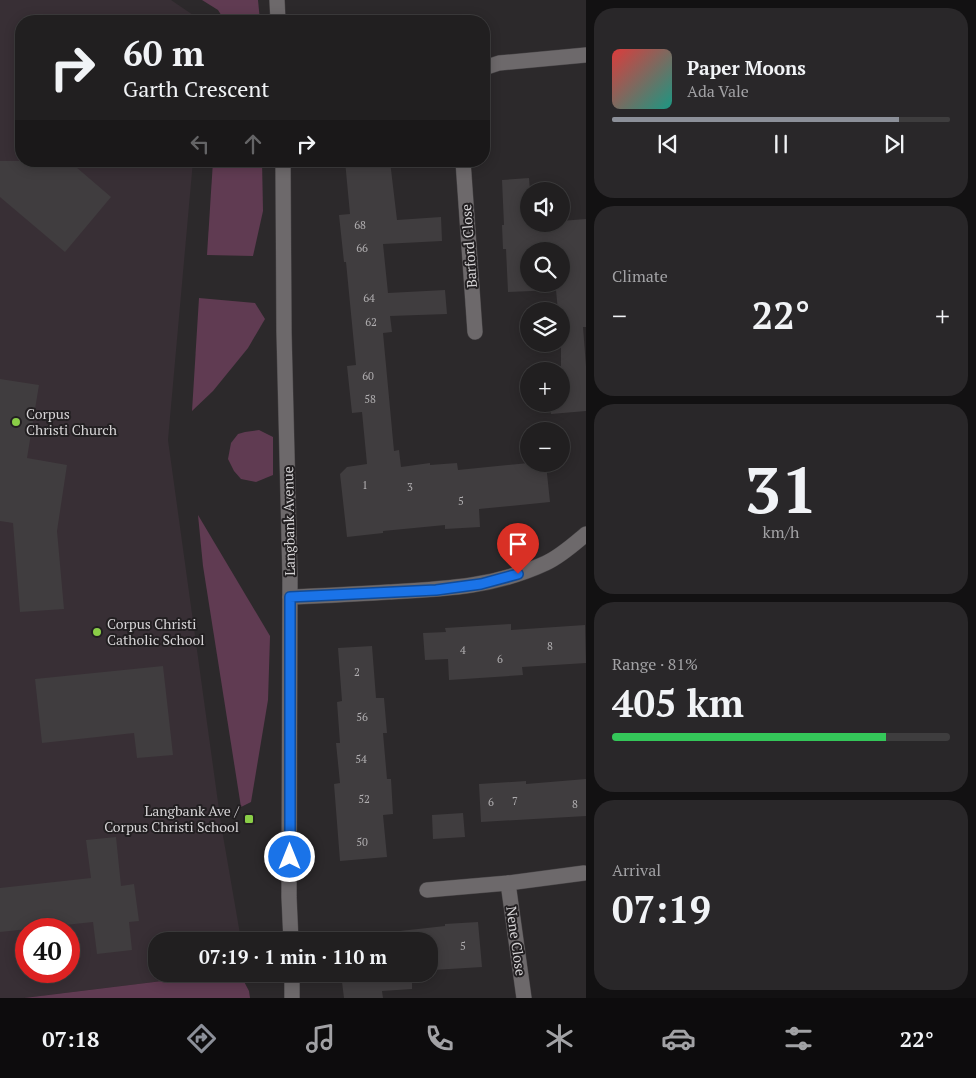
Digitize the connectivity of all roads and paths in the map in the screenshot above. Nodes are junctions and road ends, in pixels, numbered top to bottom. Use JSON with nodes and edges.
{"nodes":[{"id":1,"x":276,"y":0,"type":"edge"},
{"id":2,"x":277,"y":15,"type":"edge"},
{"id":3,"x":586,"y":55,"type":"edge"},
{"id":4,"x":490,"y":66,"type":"edge"},
{"id":5,"x":283,"y":167,"type":"edge"},
{"id":6,"x":463,"y":167,"type":"edge"},
{"id":7,"x":476,"y":332,"type":"dead end"},
{"id":8,"x":586,"y":534,"type":"edge"},
{"id":9,"x":290,"y":597,"type":"junction"},
{"id":10,"x":584,"y":873,"type":"dead end"},
{"id":11,"x":508,"y":883,"type":"junction"},
{"id":12,"x":427,"y":890,"type":"dead end"},
{"id":13,"x":291,"y":932,"type":"edge"},
{"id":14,"x":292,"y":982,"type":"edge"},
{"id":15,"x":292,"y":998,"type":"edge"},
{"id":16,"x":524,"y":998,"type":"edge"}],
"edges":[{"from":1,"to":2,"type":"street"},
{"from":3,"to":4,"type":"street"},
{"from":5,"to":9,"type":"street","name":"Langbank Avenue"},
{"from":6,"to":7,"type":"street","name":"Barford Close"},
{"from":8,"to":9,"type":"street"},
{"from":9,"to":13,"type":"street","name":"Langbank Avenue"},
{"from":10,"to":11,"type":"street"},
{"from":11,"to":12,"type":"street"},
{"from":11,"to":16,"type":"street","name":"Nene Close"},
{"from":14,"to":15,"type":"street"}]}
